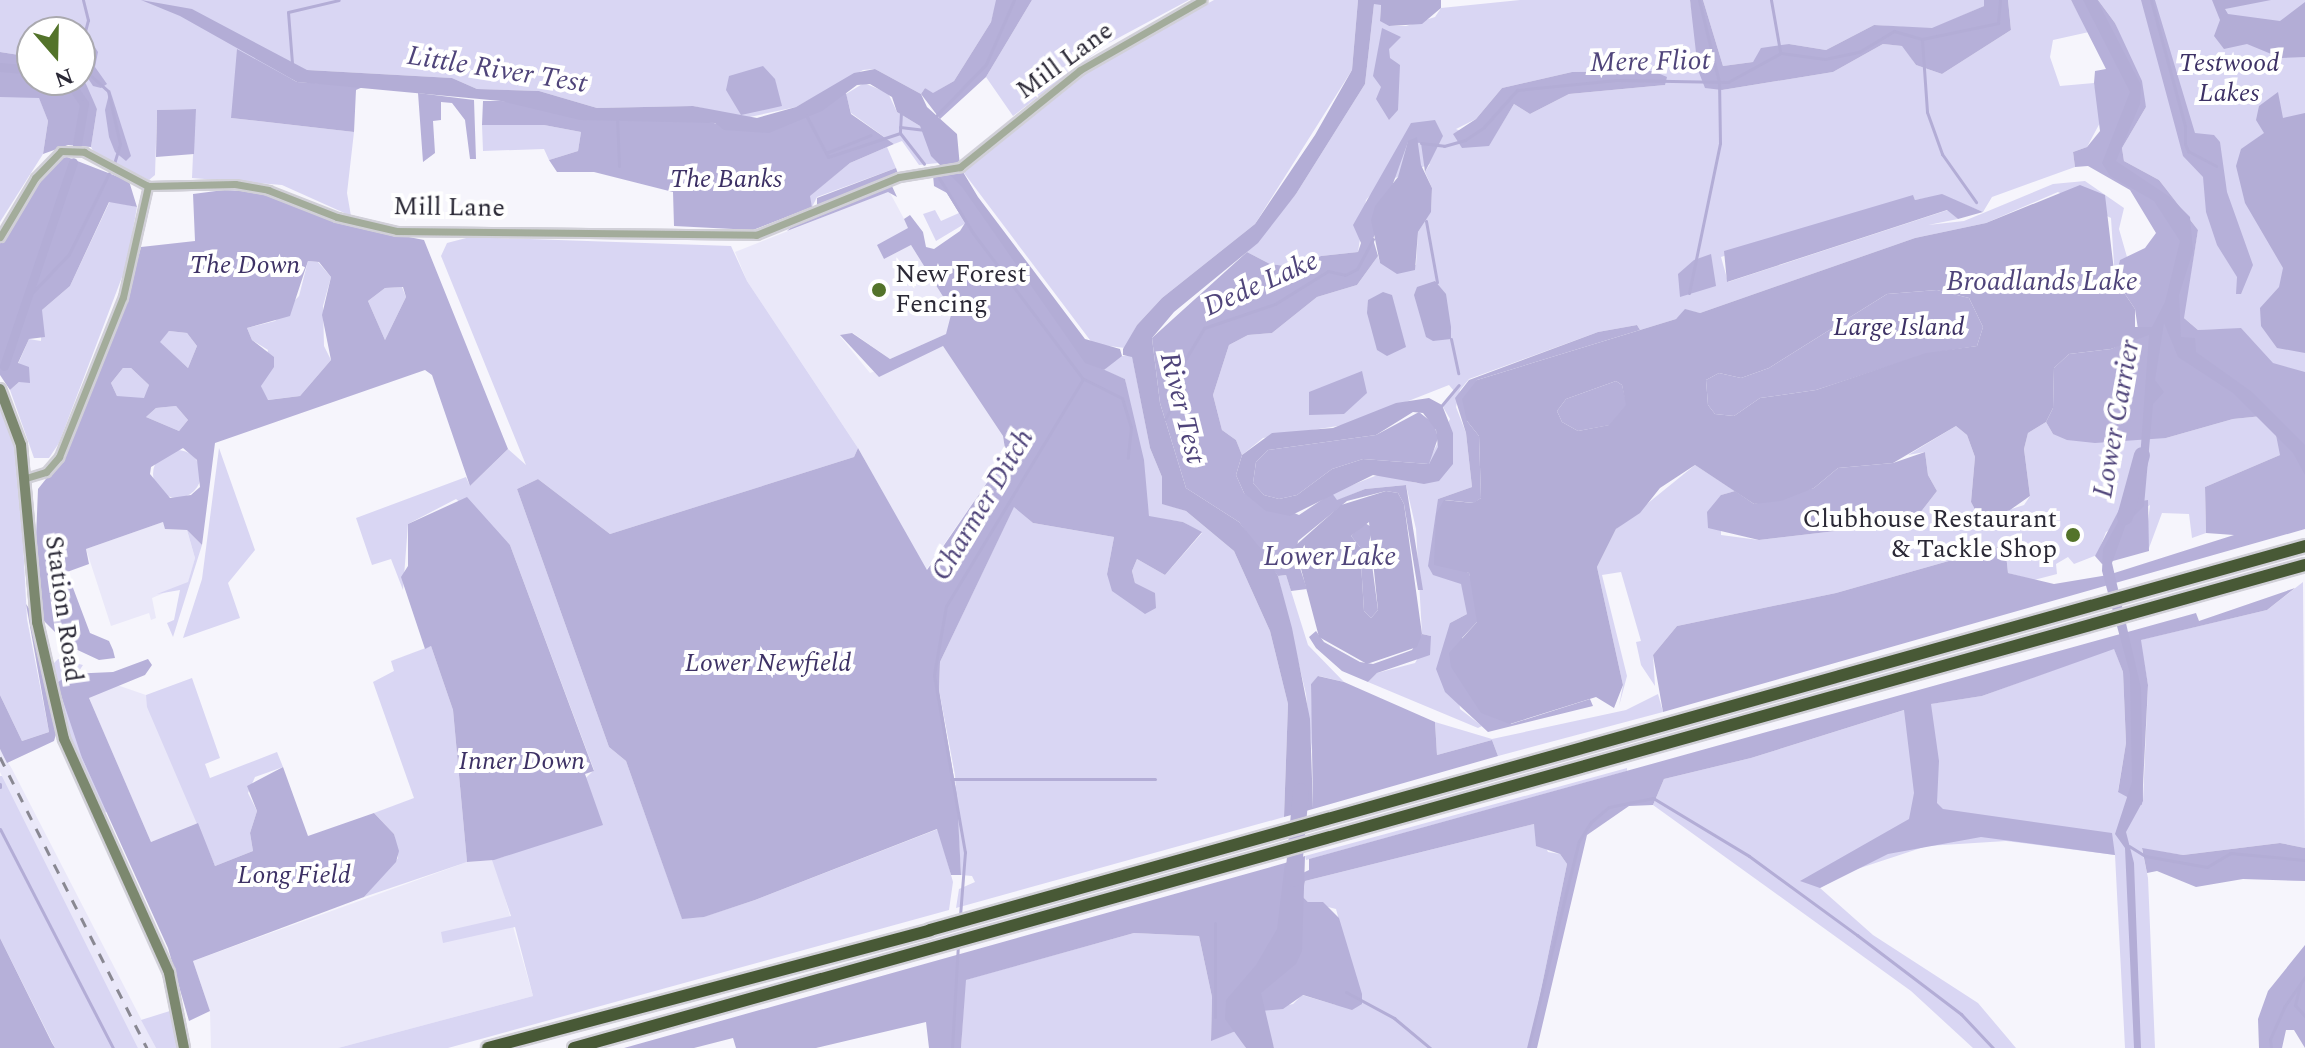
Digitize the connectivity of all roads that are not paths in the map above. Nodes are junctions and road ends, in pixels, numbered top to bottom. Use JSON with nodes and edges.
{"nodes":[{"id":1,"x":1202,"y":0,"type":"edge"},
{"id":2,"x":148,"y":186,"type":"junction"},
{"id":3,"x":0,"y":237,"type":"edge"},
{"id":4,"x":0,"y":389,"type":"edge"},
{"id":5,"x":26,"y":478,"type":"junction"},
{"id":6,"x":2305,"y":546,"type":"edge"},
{"id":7,"x":2300,"y":567,"type":"edge"},
{"id":8,"x":184,"y":1048,"type":"edge"},
{"id":9,"x":488,"y":1048,"type":"edge"},
{"id":10,"x":574,"y":1048,"type":"edge"}],
"edges":[{"from":1,"to":2,"type":"street","name":"Mill Lane"},
{"from":2,"to":3,"type":"street","name":"Mill Lane"},
{"from":2,"to":5,"type":"street"},
{"from":4,"to":5,"type":"street","name":"Station Road"},
{"from":5,"to":8,"type":"street","name":"Station Road"},
{"from":6,"to":9,"type":"highway"},
{"from":7,"to":10,"type":"highway"}]}
